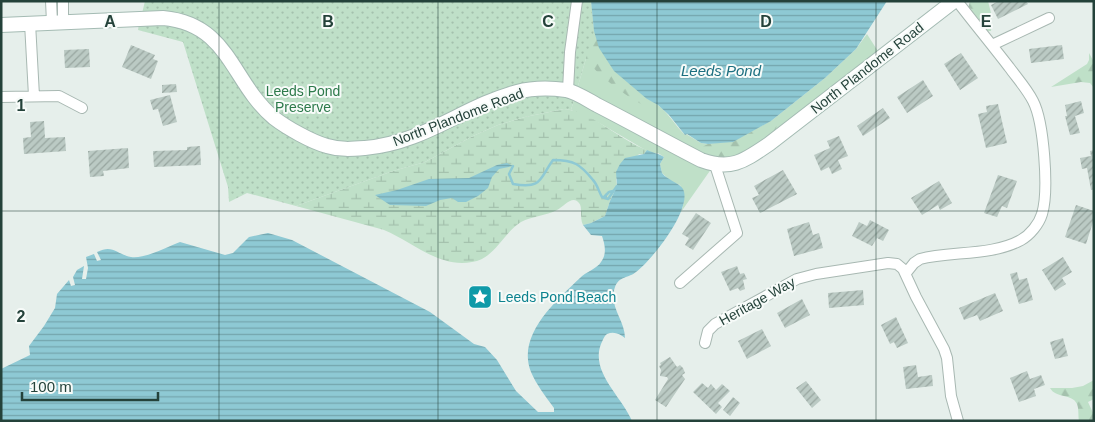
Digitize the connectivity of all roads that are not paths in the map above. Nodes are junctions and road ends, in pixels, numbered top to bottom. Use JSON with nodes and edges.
{"nodes":[{"id":1,"x":51,"y":1,"type":"edge"},
{"id":2,"x":63,"y":1,"type":"edge"},
{"id":3,"x":577,"y":1,"type":"edge"},
{"id":4,"x":955,"y":1,"type":"edge"},
{"id":5,"x":1049,"y":18,"type":"dead end"},
{"id":6,"x":58,"y":22,"type":"junction"},
{"id":7,"x":30,"y":23,"type":"junction"},
{"id":8,"x":1,"y":24,"type":"edge"},
{"id":9,"x":992,"y":44,"type":"junction"},
{"id":10,"x":568,"y":90,"type":"junction"},
{"id":11,"x":34,"y":96,"type":"junction"},
{"id":12,"x":1,"y":97,"type":"edge"},
{"id":13,"x":82,"y":108,"type":"dead end"},
{"id":14,"x":715,"y":165,"type":"junction"},
{"id":15,"x":906,"y":273,"type":"junction"},
{"id":16,"x":680,"y":283,"type":"dead end"},
{"id":17,"x":705,"y":343,"type":"dead end"},
{"id":18,"x":958,"y":421,"type":"edge"}],
"edges":[{"from":1,"to":6,"type":"street"},
{"from":2,"to":6,"type":"street"},
{"from":3,"to":10,"type":"street"},
{"from":4,"to":9,"type":"street"},
{"from":4,"to":14,"type":"main road","name":"North Plandome Road"},
{"from":5,"to":9,"type":"street"},
{"from":6,"to":7,"type":"main road","name":"North Plandome Road"},
{"from":6,"to":10,"type":"main road","name":"North Plandome Road"},
{"from":7,"to":8,"type":"main road","name":"North Plandome Road"},
{"from":7,"to":11,"type":"street"},
{"from":9,"to":15,"type":"street"},
{"from":10,"to":14,"type":"main road","name":"North Plandome Road"},
{"from":11,"to":12,"type":"street"},
{"from":11,"to":13,"type":"street"},
{"from":14,"to":16,"type":"street"},
{"from":15,"to":17,"type":"street","name":"Heritage Way"},
{"from":15,"to":18,"type":"street"}]}
